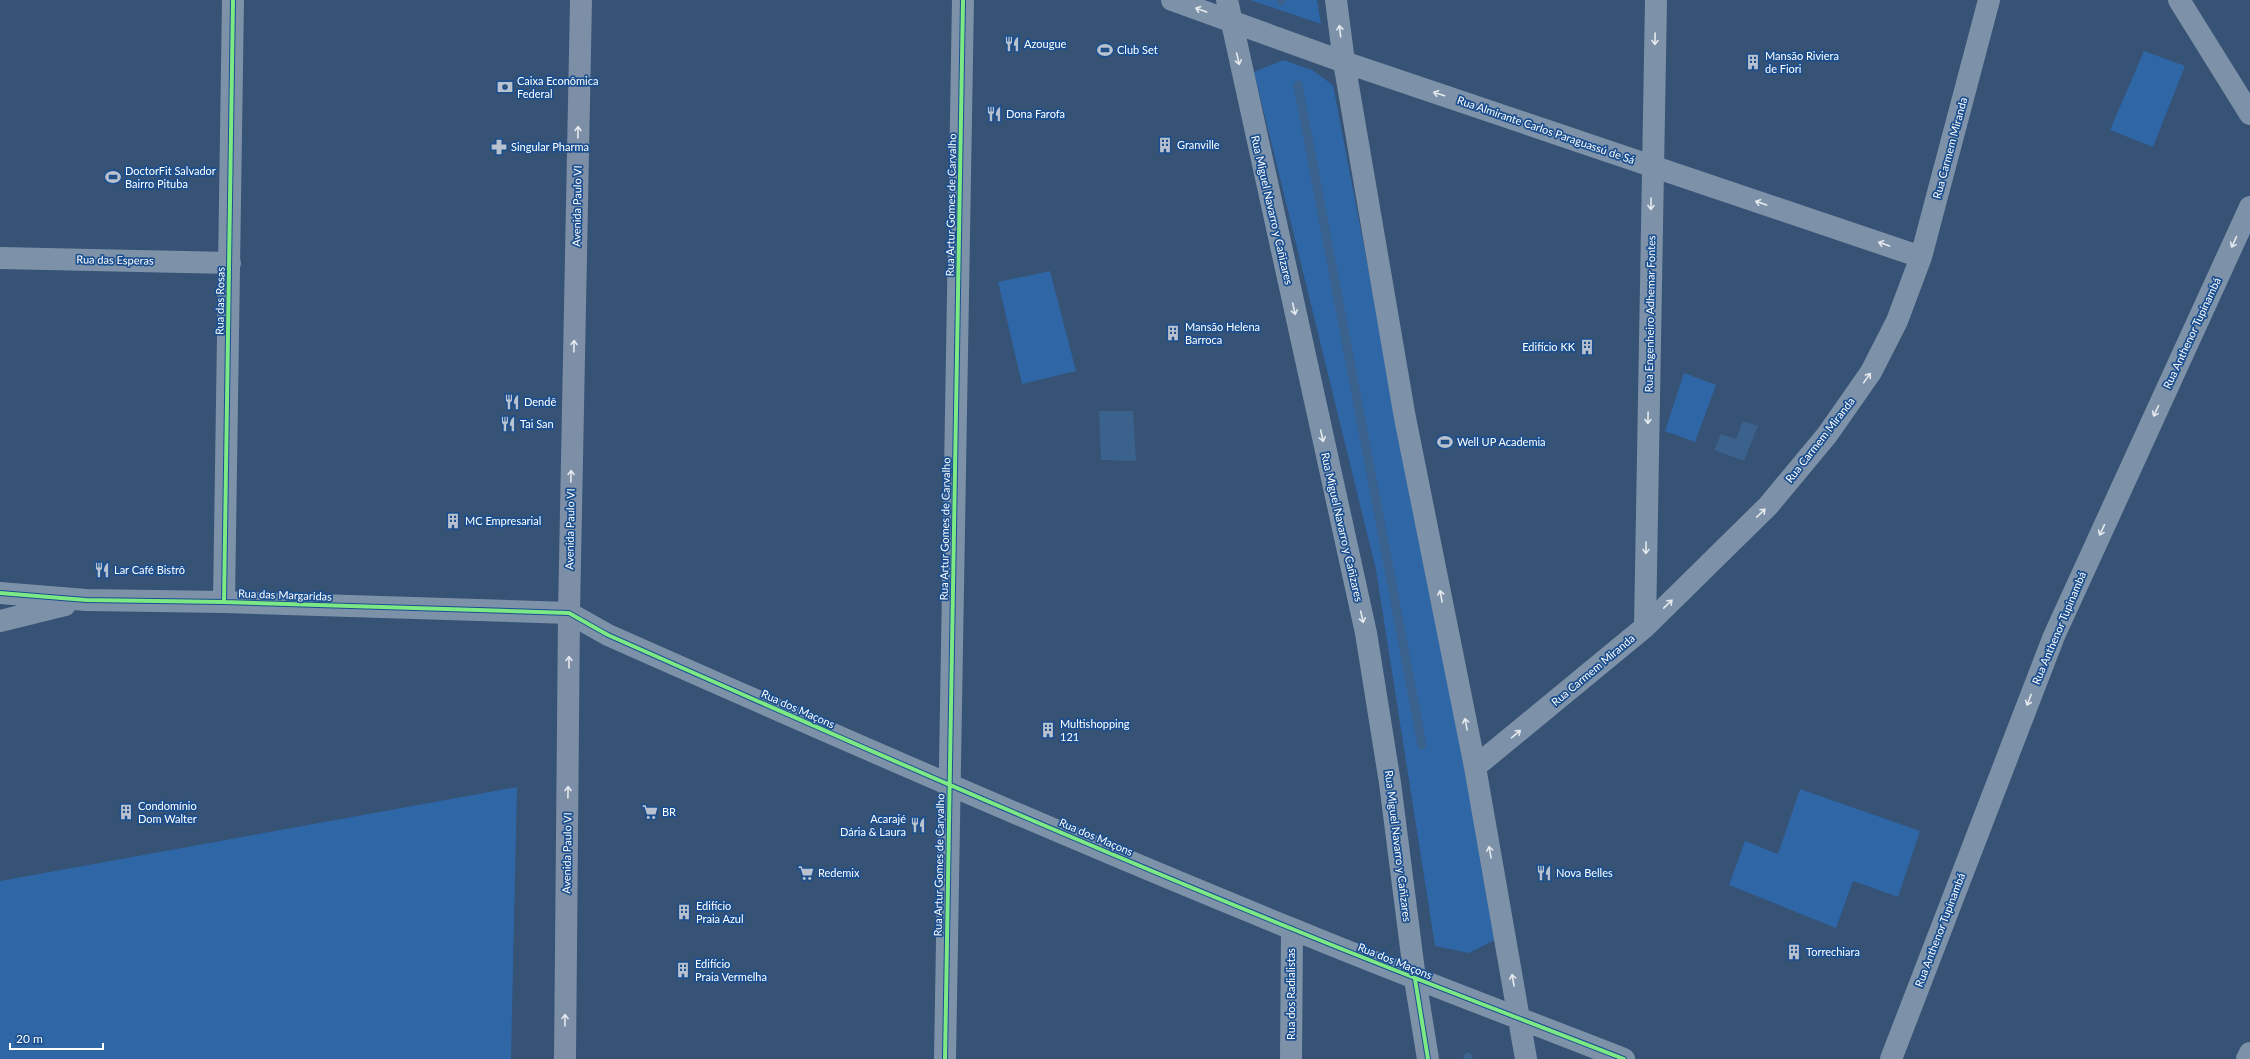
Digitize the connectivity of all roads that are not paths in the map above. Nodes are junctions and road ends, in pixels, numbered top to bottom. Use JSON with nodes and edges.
{"nodes":[{"id":1,"x":233,"y":0,"type":"edge"},
{"id":2,"x":581,"y":0,"type":"edge"},
{"id":3,"x":963,"y":0,"type":"edge"},
{"id":4,"x":1172,"y":0,"type":"edge"},
{"id":5,"x":1336,"y":0,"type":"edge"},
{"id":6,"x":1656,"y":0,"type":"edge"},
{"id":7,"x":1989,"y":0,"type":"edge"},
{"id":8,"x":2179,"y":0,"type":"edge"},
{"id":9,"x":1228,"y":10,"type":"edge"},
{"id":10,"x":1344,"y":62,"type":"junction"},
{"id":11,"x":2250,"y":114,"type":"edge"},
{"id":12,"x":1652,"y":165,"type":"junction"},
{"id":13,"x":2250,"y":207,"type":"edge"},
{"id":14,"x":1921,"y":257,"type":"junction"},
{"id":15,"x":0,"y":258,"type":"edge"},
{"id":16,"x":230,"y":263,"type":"junction"},
{"id":17,"x":0,"y":593,"type":"edge"},
{"id":18,"x":86,"y":600,"type":"junction"},
{"id":19,"x":224,"y":602,"type":"junction"},
{"id":20,"x":569,"y":613,"type":"junction"},
{"id":21,"x":0,"y":621,"type":"edge"},
{"id":22,"x":1645,"y":627,"type":"junction"},
{"id":23,"x":1475,"y":767,"type":"junction"},
{"id":24,"x":950,"y":785,"type":"junction"},
{"id":25,"x":1292,"y":929,"type":"junction"},
{"id":26,"x":1415,"y":979,"type":"junction"},
{"id":27,"x":1520,"y":1018,"type":"junction"},
{"id":28,"x":2250,"y":1053,"type":"edge"},
{"id":29,"x":565,"y":1059,"type":"edge"},
{"id":30,"x":945,"y":1059,"type":"edge"},
{"id":31,"x":1291,"y":1059,"type":"edge"},
{"id":32,"x":1428,"y":1059,"type":"edge"},
{"id":33,"x":1526,"y":1059,"type":"edge"},
{"id":34,"x":1624,"y":1059,"type":"edge"},
{"id":35,"x":1891,"y":1059,"type":"edge"},
{"id":36,"x":2247,"y":1059,"type":"edge"}],
"edges":[{"from":1,"to":16,"type":"street","name":"Rua das Rosas"},
{"from":20,"to":2,"type":"main road","name":"Avenida Paulo VI","one_way":true},
{"from":3,"to":24,"type":"street","name":"Rua Artur Gomes de Carvalho"},
{"from":9,"to":4,"type":"street","name":"Rua Almirante Carlos Paraguassú de Sá","one_way":true},
{"from":10,"to":5,"type":"street","one_way":true},
{"from":6,"to":12,"type":"street","name":"Rua Engenheiro Adhemar Fontes","one_way":true},
{"from":7,"to":14,"type":"street","name":"Rua Carmem Miranda"},
{"from":8,"to":11,"type":"street"},
{"from":9,"to":10,"type":"street","name":"Rua Almirante Carlos Paraguassú de Sá"},
{"from":9,"to":26,"type":"street","name":"Rua Miguel Navarro y Cañizares","one_way":true},
{"from":12,"to":10,"type":"street","name":"Rua Almirante Carlos Paraguassú de Sá","one_way":true},
{"from":23,"to":10,"type":"street","one_way":true},
{"from":14,"to":12,"type":"street","name":"Rua Almirante Carlos Paraguassú de Sá","one_way":true},
{"from":12,"to":22,"type":"street","name":"Rua Engenheiro Adhemar Fontes","one_way":true},
{"from":13,"to":35,"type":"street","name":"Rua Anthenor Tupinambá","one_way":true},
{"from":22,"to":14,"type":"street","name":"Rua Carmem Miranda","one_way":true},
{"from":15,"to":16,"type":"street","name":"Rua das Esperas"},
{"from":16,"to":19,"type":"street","name":"Rua das Rosas"},
{"from":17,"to":18,"type":"street","name":"Rua das Margaridas"},
{"from":18,"to":19,"type":"street","name":"Rua das Margaridas"},
{"from":18,"to":21,"type":"street"},
{"from":19,"to":20,"type":"street","name":"Rua das Margaridas"},
{"from":20,"to":24,"type":"street","name":"Rua dos Maçons"},
{"from":29,"to":20,"type":"main road","name":"Avenida Paulo VI","one_way":true},
{"from":23,"to":22,"type":"street","name":"Rua Carmem Miranda","one_way":true},
{"from":27,"to":23,"type":"street","one_way":true},
{"from":24,"to":25,"type":"street","name":"Rua dos Maçons"},
{"from":24,"to":30,"type":"street","name":"Rua Artur Gomes de Carvalho"},
{"from":25,"to":26,"type":"street","name":"Rua dos Maçons"},
{"from":25,"to":31,"type":"street","name":"Rua dos Radialistas"},
{"from":26,"to":27,"type":"street","name":"Rua dos Maçons"},
{"from":26,"to":32,"type":"street","name":"Rua Miguel Navarro y Cañizares"},
{"from":27,"to":33,"type":"street"},
{"from":27,"to":34,"type":"street","name":"Rua dos Maçons"},
{"from":28,"to":36,"type":"street"}]}
